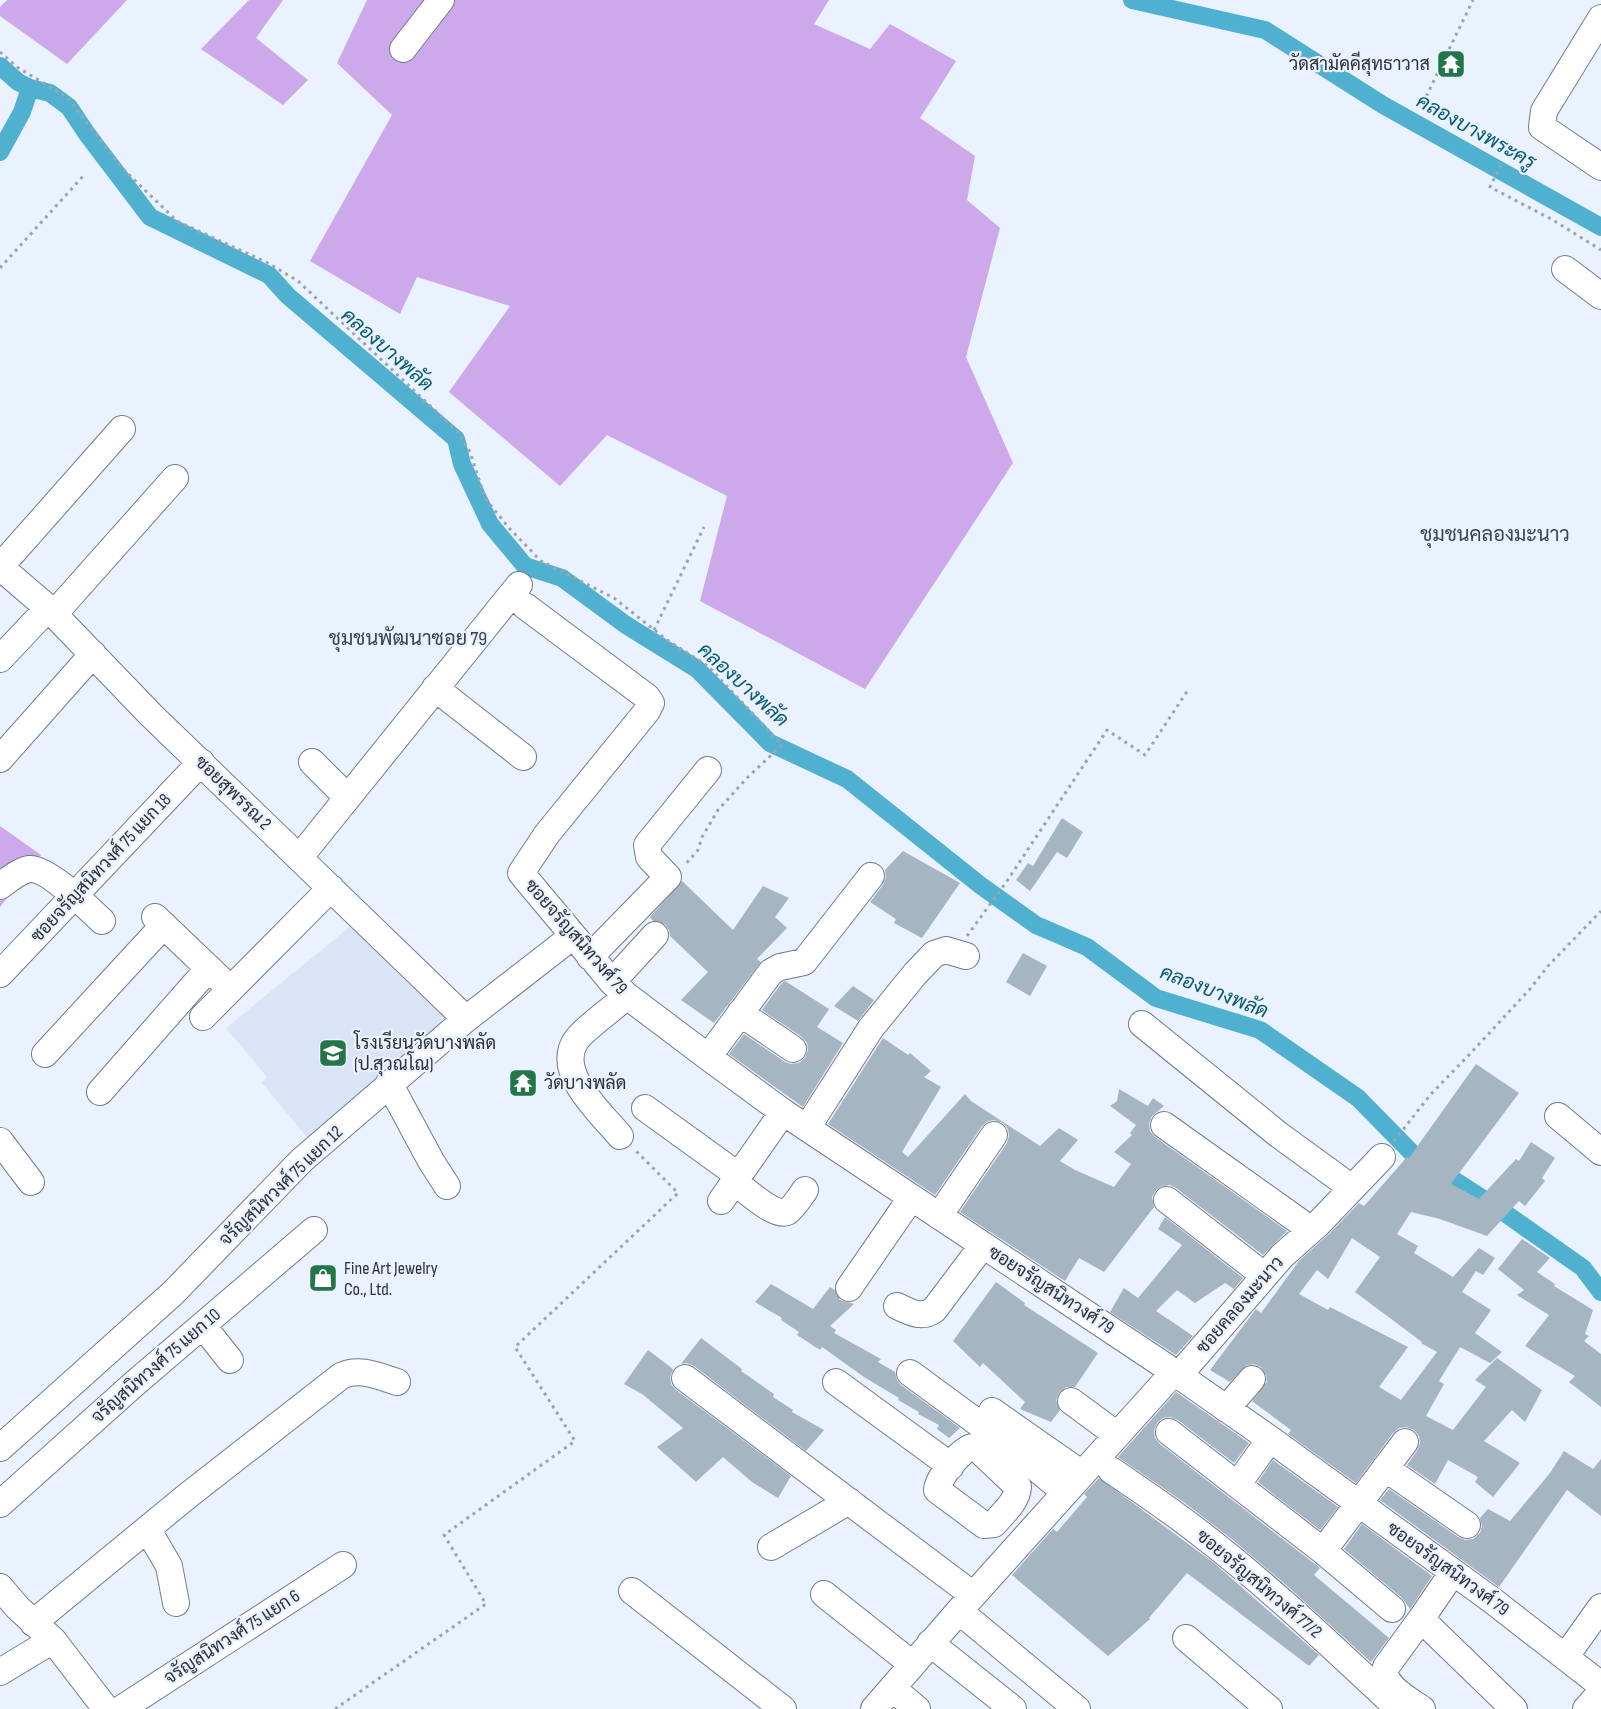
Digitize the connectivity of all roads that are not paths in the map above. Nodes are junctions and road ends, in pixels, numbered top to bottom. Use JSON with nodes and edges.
{"nodes":[{"id":1,"x":441,"y":0,"type":"edge"},
{"id":2,"x":1601,"y":18,"type":"edge"},
{"id":3,"x":403,"y":49,"type":"dead end"},
{"id":4,"x":1601,"y":167,"type":"edge"},
{"id":5,"x":1565,"y":269,"type":"dead end"},
{"id":6,"x":1601,"y":296,"type":"edge"},
{"id":7,"x":122,"y":429,"type":"dead end"},
{"id":8,"x":175,"y":478,"type":"dead end"},
{"id":9,"x":0,"y":567,"type":"edge"},
{"id":10,"x":51,"y":611,"type":"junction"},
{"id":11,"x":93,"y":654,"type":"junction"},
{"id":12,"x":0,"y":659,"type":"edge"},
{"id":13,"x":435,"y":688,"type":"junction"},
{"id":14,"x":523,"y":757,"type":"dead end"},
{"id":15,"x":0,"y":759,"type":"edge"},
{"id":16,"x":201,"y":762,"type":"junction"},
{"id":17,"x":312,"y":762,"type":"dead end"},
{"id":18,"x":708,"y":770,"type":"dead end"},
{"id":19,"x":347,"y":797,"type":"junction"},
{"id":20,"x":299,"y":858,"type":"junction"},
{"id":21,"x":871,"y":876,"type":"dead end"},
{"id":22,"x":0,"y":885,"type":"edge"},
{"id":23,"x":331,"y":888,"type":"junction"},
{"id":24,"x":75,"y":897,"type":"junction"},
{"id":25,"x":102,"y":921,"type":"dead end"},
{"id":26,"x":655,"y":935,"type":"dead end"},
{"id":27,"x":573,"y":936,"type":"junction"},
{"id":28,"x":961,"y":954,"type":"road end"},
{"id":29,"x":590,"y":957,"type":"junction"},
{"id":30,"x":209,"y":968,"type":"junction"},
{"id":31,"x":0,"y":974,"type":"edge"},
{"id":32,"x":230,"y":989,"type":"junction"},
{"id":33,"x":620,"y":989,"type":"junction"},
{"id":34,"x":740,"y":1013,"type":"junction"},
{"id":35,"x":203,"y":1017,"type":"dead end"},
{"id":36,"x":466,"y":1019,"type":"junction"},
{"id":37,"x":1142,"y":1024,"type":"dead end"},
{"id":38,"x":793,"y":1049,"type":"dead end"},
{"id":39,"x":45,"y":1054,"type":"dead end"},
{"id":40,"x":708,"y":1057,"type":"junction"},
{"id":41,"x":389,"y":1083,"type":"junction"},
{"id":42,"x":100,"y":1092,"type":"dead end"},
{"id":43,"x":645,"y":1108,"type":"dead end"},
{"id":44,"x":783,"y":1112,"type":"junction"},
{"id":45,"x":1558,"y":1116,"type":"dead end"},
{"id":46,"x":1164,"y":1125,"type":"dead end"},
{"id":47,"x":807,"y":1128,"type":"junction"},
{"id":48,"x":994,"y":1135,"type":"dead end"},
{"id":49,"x":620,"y":1136,"type":"road end"},
{"id":50,"x":0,"y":1142,"type":"edge"},
{"id":51,"x":1386,"y":1151,"type":"road end"},
{"id":52,"x":1601,"y":1152,"type":"edge"},
{"id":53,"x":31,"y":1182,"type":"dead end"},
{"id":54,"x":447,"y":1186,"type":"dead end"},
{"id":55,"x":732,"y":1186,"type":"junction"},
{"id":56,"x":1352,"y":1188,"type":"junction"},
{"id":57,"x":805,"y":1190,"type":"dead end"},
{"id":58,"x":911,"y":1198,"type":"junction"},
{"id":59,"x":1167,"y":1200,"type":"dead end"},
{"id":60,"x":939,"y":1216,"type":"junction"},
{"id":61,"x":314,"y":1230,"type":"dead end"},
{"id":62,"x":1307,"y":1233,"type":"junction"},
{"id":63,"x":983,"y":1245,"type":"junction"},
{"id":64,"x":1265,"y":1276,"type":"junction"},
{"id":65,"x":849,"y":1288,"type":"dead end"},
{"id":66,"x":897,"y":1306,"type":"dead end"},
{"id":67,"x":203,"y":1326,"type":"junction"},
{"id":68,"x":230,"y":1360,"type":"dead end"},
{"id":69,"x":910,"y":1373,"type":"dead end"},
{"id":70,"x":1177,"y":1373,"type":"junction"},
{"id":71,"x":685,"y":1378,"type":"dead end"},
{"id":72,"x":1252,"y":1379,"type":"dead end"},
{"id":73,"x":397,"y":1382,"type":"dead end"},
{"id":74,"x":836,"y":1382,"type":"dead end"},
{"id":75,"x":1071,"y":1401,"type":"dead end"},
{"id":76,"x":1226,"y":1408,"type":"junction"},
{"id":77,"x":992,"y":1411,"type":"dead end"},
{"id":78,"x":1169,"y":1432,"type":"dead end"},
{"id":79,"x":1117,"y":1435,"type":"junction"},
{"id":80,"x":1270,"y":1439,"type":"junction"},
{"id":81,"x":1405,"y":1442,"type":"dead end"},
{"id":82,"x":0,"y":1448,"type":"edge"},
{"id":83,"x":951,"y":1466,"type":"junction"},
{"id":84,"x":1385,"y":1468,"type":"junction"},
{"id":85,"x":1111,"y":1470,"type":"dead end"},
{"id":86,"x":1074,"y":1483,"type":"junction"},
{"id":87,"x":1238,"y":1484,"type":"junction"},
{"id":88,"x":1014,"y":1500,"type":"junction"},
{"id":89,"x":849,"y":1501,"type":"junction"},
{"id":90,"x":0,"y":1504,"type":"edge"},
{"id":91,"x":1358,"y":1504,"type":"junction"},
{"id":92,"x":1039,"y":1521,"type":"junction"},
{"id":93,"x":1467,"y":1525,"type":"dead end"},
{"id":94,"x":148,"y":1530,"type":"junction"},
{"id":95,"x":771,"y":1547,"type":"dead end"},
{"id":96,"x":1323,"y":1551,"type":"junction"},
{"id":97,"x":344,"y":1565,"type":"dead end"},
{"id":98,"x":1453,"y":1572,"type":"junction"},
{"id":99,"x":0,"y":1587,"type":"edge"},
{"id":100,"x":633,"y":1591,"type":"dead end"},
{"id":101,"x":824,"y":1594,"type":"dead end"},
{"id":102,"x":176,"y":1603,"type":"dead end"},
{"id":103,"x":966,"y":1603,"type":"junction"},
{"id":104,"x":1601,"y":1607,"type":"edge"},
{"id":105,"x":1392,"y":1609,"type":"dead end"},
{"id":106,"x":1420,"y":1619,"type":"junction"},
{"id":107,"x":33,"y":1623,"type":"junction"},
{"id":108,"x":1186,"y":1638,"type":"dead end"},
{"id":109,"x":53,"y":1640,"type":"junction"},
{"id":110,"x":930,"y":1643,"type":"junction"},
{"id":111,"x":1566,"y":1656,"type":"junction"},
{"id":112,"x":912,"y":1664,"type":"junction"},
{"id":113,"x":0,"y":1672,"type":"edge"},
{"id":114,"x":1601,"y":1685,"type":"edge"},
{"id":115,"x":892,"y":1688,"type":"junction"},
{"id":116,"x":1601,"y":1692,"type":"edge"},
{"id":117,"x":1502,"y":1705,"type":"edge"},
{"id":118,"x":106,"y":1709,"type":"edge"},
{"id":119,"x":121,"y":1709,"type":"edge"},
{"id":120,"x":783,"y":1709,"type":"edge"},
{"id":121,"x":874,"y":1709,"type":"edge"},
{"id":122,"x":917,"y":1709,"type":"edge"},
{"id":123,"x":1013,"y":1709,"type":"edge"},
{"id":124,"x":1077,"y":1709,"type":"edge"},
{"id":125,"x":1269,"y":1709,"type":"edge"},
{"id":126,"x":1399,"y":1709,"type":"edge"},
{"id":127,"x":1422,"y":1709,"type":"edge"},
{"id":128,"x":1586,"y":1709,"type":"edge"}],
"edges":[{"from":1,"to":3,"type":"street"},
{"from":2,"to":4,"type":"street"},
{"from":5,"to":6,"type":"street"},
{"from":7,"to":9,"type":"street"},
{"from":8,"to":10,"type":"street"},
{"from":9,"to":10,"type":"street","name":"ซอยสุพรรณ 2"},
{"from":10,"to":11,"type":"street","name":"ซอยสุพรรณ 2"},
{"from":10,"to":12,"type":"street"},
{"from":11,"to":15,"type":"street"},
{"from":11,"to":16,"type":"street","name":"ซอยสุพรรณ 2"},
{"from":13,"to":14,"type":"street"},
{"from":13,"to":19,"type":"street"},
{"from":13,"to":27,"type":"street","name":"ซอยจรัญสนิทวงศ์ 79"},
{"from":16,"to":20,"type":"street","name":"ซอยสุพรรณ 2"},
{"from":16,"to":24,"type":"street","name":"ซอยจรัญสนิทวงศ์ 75 แยก 18"},
{"from":17,"to":19,"type":"street"},
{"from":18,"to":29,"type":"street"},
{"from":19,"to":20,"type":"street"},
{"from":20,"to":23,"type":"street","name":"ซอยสุพรรณ 2"},
{"from":21,"to":34,"type":"street"},
{"from":22,"to":24,"type":"street"},
{"from":23,"to":32,"type":"street"},
{"from":23,"to":36,"type":"street","name":"ซอยสุพรรณ 2"},
{"from":24,"to":25,"type":"street"},
{"from":24,"to":31,"type":"street","name":"ซอยจรัญสนิทวงศ์ 75 แยก 18"},
{"from":26,"to":33,"type":"street"},
{"from":27,"to":29,"type":"street","name":"ซอยจรัญสนิทวงศ์ 79"},
{"from":27,"to":36,"type":"street","name":"จรัญสนิทวงศ์ 75 แยก 12"},
{"from":28,"to":47,"type":"street"},
{"from":29,"to":33,"type":"street","name":"ซอยจรัญสนิทวงศ์ 79"},
{"from":30,"to":32,"type":"street"},
{"from":30,"to":39,"type":"street"},
{"from":30,"to":42,"type":"street"},
{"from":32,"to":35,"type":"street"},
{"from":33,"to":40,"type":"street","name":"ซอยจรัญสนิทวงศ์ 79"},
{"from":33,"to":49,"type":"street"},
{"from":34,"to":38,"type":"street"},
{"from":34,"to":40,"type":"street"},
{"from":36,"to":41,"type":"street","name":"จรัญสนิทวงศ์ 75 แยก 12"},
{"from":37,"to":56,"type":"street"},
{"from":40,"to":44,"type":"street","name":"ซอยจรัญสนิทวงศ์ 79"},
{"from":41,"to":54,"type":"street"},
{"from":41,"to":82,"type":"street","name":"จรัญสนิทวงศ์ 75 แยก 12"},
{"from":43,"to":55,"type":"street"},
{"from":44,"to":47,"type":"street","name":"ซอยจรัญสนิทวงศ์ 79"},
{"from":44,"to":55,"type":"street"},
{"from":45,"to":52,"type":"street"},
{"from":46,"to":62,"type":"street"},
{"from":47,"to":58,"type":"street","name":"ซอยจรัญสนิทวงศ์ 79"},
{"from":48,"to":60,"type":"street"},
{"from":50,"to":53,"type":"street"},
{"from":51,"to":56,"type":"street","name":"ซอยคลองมะนาว"},
{"from":55,"to":57,"type":"street"},
{"from":56,"to":62,"type":"street","name":"ซอยคลองมะนาว"},
{"from":58,"to":60,"type":"street","name":"ซอยจรัญสนิทวงศ์ 79"},
{"from":58,"to":65,"type":"street"},
{"from":59,"to":64,"type":"street"},
{"from":60,"to":63,"type":"street","name":"ซอยจรัญสนิทวงศ์ 79"},
{"from":61,"to":67,"type":"street","name":"จรัญสนิทวงศ์ 75 แยก 10"},
{"from":62,"to":64,"type":"street","name":"ซอยคลองมะนาว"},
{"from":63,"to":66,"type":"street"},
{"from":63,"to":70,"type":"street","name":"ซอยจรัญสนิทวงศ์ 79"},
{"from":64,"to":70,"type":"street","name":"ซอยคลองมะนาว"},
{"from":67,"to":68,"type":"street"},
{"from":67,"to":90,"type":"street","name":"จรัญสนิทวงศ์ 75 แยก 10"},
{"from":69,"to":86,"type":"street"},
{"from":70,"to":76,"type":"street","name":"ซอยจรัญสนิทวงศ์ 79"},
{"from":70,"to":79,"type":"street","name":"ซอยคลองมะนาว"},
{"from":71,"to":89,"type":"street"},
{"from":72,"to":76,"type":"street"},
{"from":73,"to":94,"type":"street"},
{"from":74,"to":83,"type":"street"},
{"from":75,"to":79,"type":"street"},
{"from":76,"to":80,"type":"street","name":"ซอยจรัญสนิทวงศ์ 79"},
{"from":77,"to":86,"type":"street"},
{"from":78,"to":87,"type":"street"},
{"from":79,"to":86,"type":"street","name":"ซอยคลองมะนาว"},
{"from":80,"to":87,"type":"street"},
{"from":80,"to":91,"type":"street","name":"ซอยจรัญสนิทวงศ์ 79"},
{"from":81,"to":84,"type":"street"},
{"from":83,"to":88,"type":"street"},
{"from":83,"to":88,"type":"street"},
{"from":84,"to":91,"type":"street"},
{"from":84,"to":93,"type":"street"},
{"from":85,"to":126,"type":"street","name":"ซอยจรัญสนิทวงศ์ 77/2"},
{"from":86,"to":92,"type":"street","name":"ซอยคลองมะนาว"},
{"from":87,"to":96,"type":"street"},
{"from":88,"to":92,"type":"street"},
{"from":89,"to":95,"type":"street"},
{"from":89,"to":103,"type":"street"},
{"from":91,"to":96,"type":"street"},
{"from":91,"to":98,"type":"street","name":"ซอยจรัญสนิทวงศ์ 79"},
{"from":92,"to":103,"type":"street","name":"ซอยคลองมะนาว"},
{"from":94,"to":102,"type":"street"},
{"from":94,"to":107,"type":"street"},
{"from":96,"to":105,"type":"street"},
{"from":97,"to":119,"type":"street","name":"จรัญสนิทวงศ์ 75 แยก 6"},
{"from":98,"to":106,"type":"street"},
{"from":98,"to":111,"type":"street","name":"ซอยจรัญสนิทวงศ์ 79"},
{"from":99,"to":107,"type":"street"},
{"from":100,"to":120,"type":"street"},
{"from":101,"to":112,"type":"street"},
{"from":103,"to":110,"type":"street","name":"ซอยคลองมะนาว"},
{"from":103,"to":124,"type":"street"},
{"from":104,"to":111,"type":"street"},
{"from":106,"to":117,"type":"street"},
{"from":106,"to":127,"type":"street"},
{"from":107,"to":109,"type":"street"},
{"from":108,"to":125,"type":"street"},
{"from":109,"to":113,"type":"street"},
{"from":109,"to":118,"type":"street"},
{"from":110,"to":112,"type":"street","name":"ซอยคลองมะนาว"},
{"from":110,"to":123,"type":"street"},
{"from":111,"to":114,"type":"street","name":"ซอยจรัญสนิทวงศ์ 79"},
{"from":112,"to":115,"type":"street","name":"ซอยคลองมะนาว"},
{"from":115,"to":121,"type":"street","name":"ซอยคลองมะนาว"},
{"from":115,"to":122,"type":"street"},
{"from":116,"to":128,"type":"street"}]}
